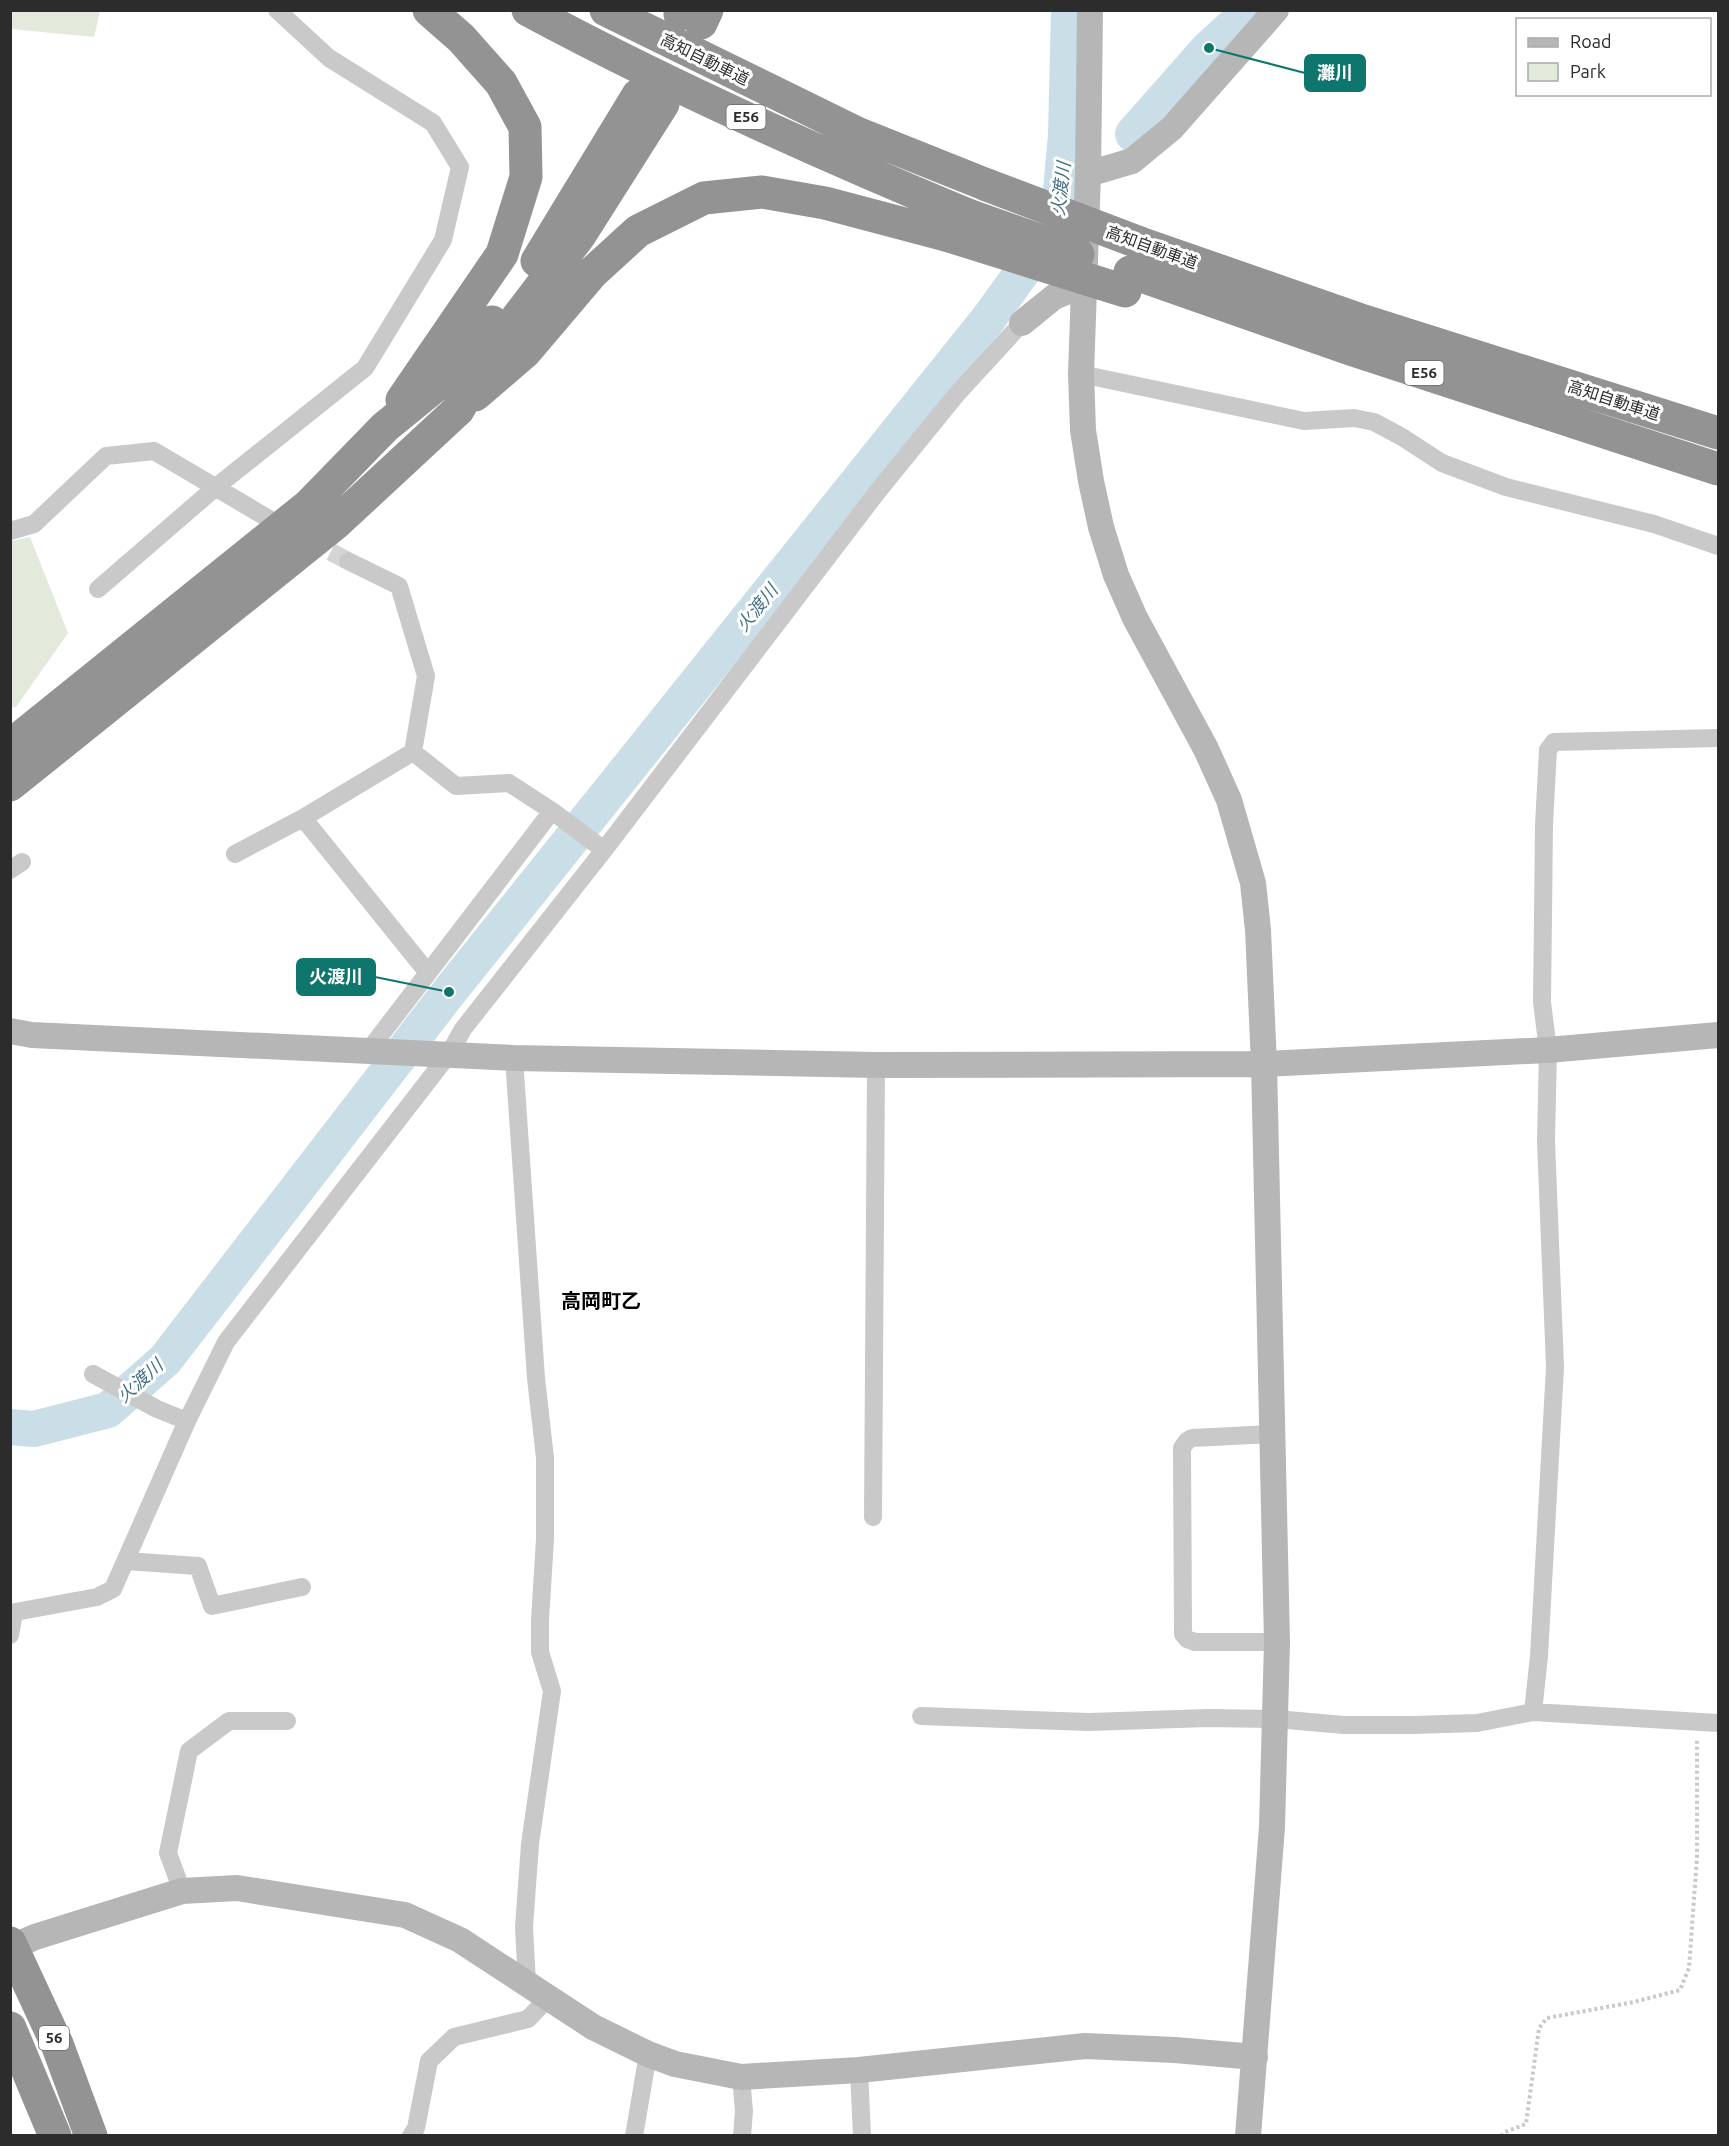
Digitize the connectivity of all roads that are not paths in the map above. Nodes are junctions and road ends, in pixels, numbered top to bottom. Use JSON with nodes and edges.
{"nodes":[{"id":1,"x":276,"y":10,"type":"edge"},
{"id":2,"x":429,"y":10,"type":"edge"},
{"id":3,"x":528,"y":10,"type":"edge"},
{"id":4,"x":606,"y":10,"type":"edge"},
{"id":5,"x":633,"y":10,"type":"edge"},
{"id":6,"x":1090,"y":10,"type":"edge"},
{"id":7,"x":1276,"y":10,"type":"edge"},
{"id":8,"x":712,"y":63,"type":"junction"},
{"id":9,"x":1088,"y":174,"type":"junction"},
{"id":10,"x":957,"y":225,"type":"junction"},
{"id":11,"x":1132,"y":268,"type":"junction"},
{"id":12,"x":1083,"y":285,"type":"junction"},
{"id":13,"x":1022,"y":323,"type":"joint"},
{"id":14,"x":1082,"y":375,"type":"junction"},
{"id":15,"x":458,"y":410,"type":"junction"},
{"id":16,"x":385,"y":427,"type":"junction"},
{"id":17,"x":1719,"y":433,"type":"edge"},
{"id":18,"x":1719,"y":469,"type":"edge"},
{"id":19,"x":216,"y":487,"type":"junction"},
{"id":20,"x":269,"y":519,"type":"dead end"},
{"id":21,"x":10,"y":531,"type":"edge"},
{"id":22,"x":1719,"y":546,"type":"edge"},
{"id":23,"x":348,"y":561,"type":"tunnel mouth"},
{"id":24,"x":98,"y":590,"type":"dead end"},
{"id":25,"x":1719,"y":738,"type":"edge"},
{"id":26,"x":10,"y":746,"type":"edge"},
{"id":27,"x":413,"y":752,"type":"junction"},
{"id":28,"x":10,"y":784,"type":"edge"},
{"id":29,"x":557,"y":815,"type":"junction"},
{"id":30,"x":303,"y":818,"type":"junction"},
{"id":31,"x":600,"y":846,"type":"junction"},
{"id":32,"x":235,"y":854,"type":"dead end"},
{"id":33,"x":428,"y":973,"type":"junction"},
{"id":34,"x":10,"y":1031,"type":"edge"},
{"id":35,"x":1719,"y":1035,"type":"edge"},
{"id":36,"x":377,"y":1050,"type":"junction"},
{"id":37,"x":1548,"y":1050,"type":"junction"},
{"id":38,"x":444,"y":1053,"type":"junction"},
{"id":39,"x":514,"y":1058,"type":"junction"},
{"id":40,"x":1264,"y":1064,"type":"junction"},
{"id":41,"x":876,"y":1065,"type":"junction"},
{"id":42,"x":93,"y":1374,"type":"dead end"},
{"id":43,"x":187,"y":1421,"type":"junction"},
{"id":44,"x":1272,"y":1434,"type":"junction"},
{"id":45,"x":873,"y":1517,"type":"dead end"},
{"id":46,"x":126,"y":1561,"type":"junction"},
{"id":47,"x":302,"y":1587,"type":"dead end"},
{"id":48,"x":12,"y":1613,"type":"edge"},
{"id":49,"x":10,"y":1635,"type":"edge"},
{"id":50,"x":1277,"y":1642,"type":"junction"},
{"id":51,"x":1533,"y":1712,"type":"junction"},
{"id":52,"x":921,"y":1716,"type":"dead end"},
{"id":53,"x":1276,"y":1719,"type":"junction"},
{"id":54,"x":287,"y":1721,"type":"dead end"},
{"id":55,"x":1719,"y":1723,"type":"edge"},
{"id":56,"x":183,"y":1891,"type":"junction"},
{"id":57,"x":11,"y":1946,"type":"edge"},
{"id":58,"x":527,"y":1983,"type":"junction"},
{"id":59,"x":549,"y":1997,"type":"junction"},
{"id":60,"x":10,"y":2028,"type":"edge"},
{"id":61,"x":648,"y":2054,"type":"junction"},
{"id":62,"x":1255,"y":2057,"type":"junction"},
{"id":63,"x":859,"y":2070,"type":"junction"},
{"id":64,"x":741,"y":2077,"type":"junction"},
{"id":65,"x":54,"y":2135,"type":"edge"},
{"id":66,"x":91,"y":2136,"type":"edge"},
{"id":67,"x":411,"y":2136,"type":"edge"},
{"id":68,"x":633,"y":2136,"type":"edge"},
{"id":69,"x":742,"y":2136,"type":"edge"},
{"id":70,"x":862,"y":2136,"type":"edge"},
{"id":71,"x":1248,"y":2136,"type":"edge"}],
"edges":[{"from":1,"to":19,"type":"street"},
{"from":2,"to":16,"type":"highway"},
{"from":3,"to":10,"type":"highway","number":"E56"},
{"from":4,"to":8,"type":"highway","name":"高知自動車道","number":"E56"},
{"from":5,"to":8,"type":"highway"},
{"from":6,"to":9,"type":"street"},
{"from":7,"to":9,"type":"street"},
{"from":8,"to":11,"type":"highway","name":"高知自動車道","number":"E56","bridge":true},
{"from":9,"to":12,"type":"street"},
{"from":10,"to":11,"type":"highway","bridge":true},
{"from":10,"to":15,"type":"highway"},
{"from":11,"to":17,"type":"highway","name":"高知自動車道","number":"E56"},
{"from":11,"to":18,"type":"highway","name":"高知自動車道","number":"E56"},
{"from":12,"to":13,"type":"street"},
{"from":12,"to":14,"type":"street"},
{"from":13,"to":31,"type":"street"},
{"from":14,"to":22,"type":"street"},
{"from":14,"to":40,"type":"street"},
{"from":15,"to":16,"type":"highway"},
{"from":15,"to":28,"type":"highway"},
{"from":16,"to":26,"type":"highway"},
{"from":19,"to":20,"type":"street"},
{"from":19,"to":21,"type":"street"},
{"from":19,"to":24,"type":"street"},
{"from":23,"to":27,"type":"street"},
{"from":25,"to":37,"type":"street"},
{"from":27,"to":29,"type":"street"},
{"from":27,"to":30,"type":"street"},
{"from":29,"to":31,"type":"street"},
{"from":29,"to":33,"type":"street"},
{"from":30,"to":32,"type":"street"},
{"from":30,"to":33,"type":"street"},
{"from":31,"to":38,"type":"street"},
{"from":33,"to":36,"type":"street"},
{"from":34,"to":36,"type":"street"},
{"from":35,"to":37,"type":"street"},
{"from":36,"to":38,"type":"street"},
{"from":37,"to":40,"type":"street"},
{"from":37,"to":51,"type":"street"},
{"from":38,"to":39,"type":"street"},
{"from":38,"to":43,"type":"street"},
{"from":39,"to":41,"type":"street"},
{"from":39,"to":58,"type":"street"},
{"from":40,"to":41,"type":"street"},
{"from":40,"to":44,"type":"street"},
{"from":41,"to":45,"type":"street"},
{"from":42,"to":43,"type":"street"},
{"from":43,"to":46,"type":"street"},
{"from":44,"to":50,"type":"street"},
{"from":44,"to":50,"type":"street"},
{"from":46,"to":47,"type":"street"},
{"from":46,"to":48,"type":"street"},
{"from":48,"to":49,"type":"street"},
{"from":50,"to":53,"type":"street"},
{"from":51,"to":53,"type":"street"},
{"from":51,"to":55,"type":"street"},
{"from":52,"to":53,"type":"street"},
{"from":53,"to":62,"type":"street"},
{"from":54,"to":56,"type":"street"},
{"from":56,"to":57,"type":"street"},
{"from":56,"to":58,"type":"street"},
{"from":57,"to":66,"type":"highway","number":"56"},
{"from":58,"to":59,"type":"street"},
{"from":59,"to":61,"type":"street"},
{"from":59,"to":67,"type":"street"},
{"from":60,"to":65,"type":"highway","number":"56"},
{"from":61,"to":64,"type":"street"},
{"from":61,"to":68,"type":"street"},
{"from":62,"to":63,"type":"street"},
{"from":62,"to":71,"type":"street"},
{"from":63,"to":64,"type":"street"},
{"from":63,"to":70,"type":"street"},
{"from":64,"to":69,"type":"street"}]}
